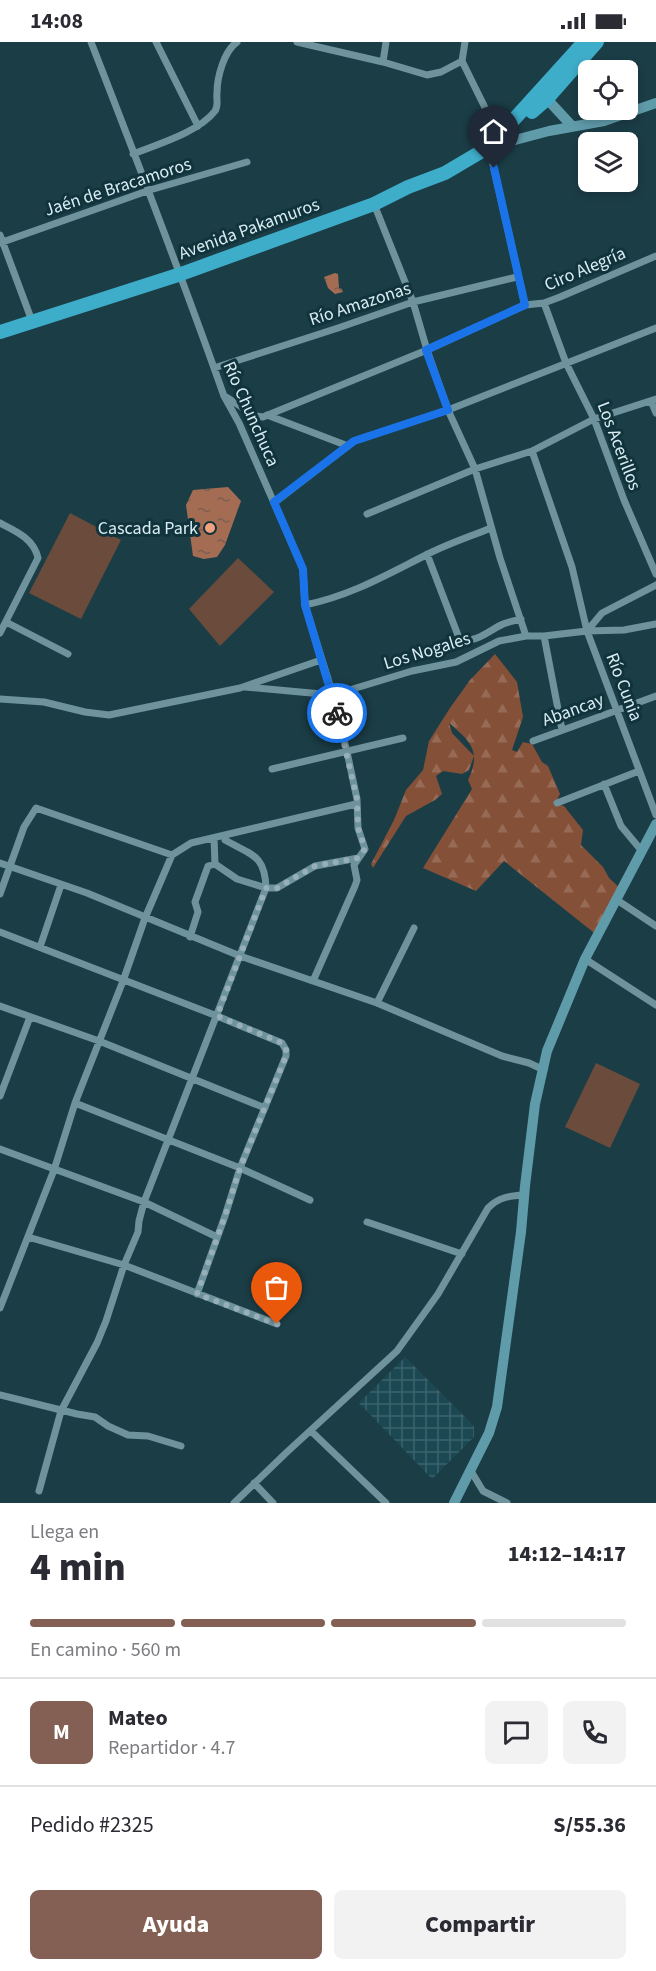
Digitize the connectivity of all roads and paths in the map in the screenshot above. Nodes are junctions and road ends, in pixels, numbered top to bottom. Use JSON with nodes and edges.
{"nodes":[{"id":1,"x":91,"y":42,"type":"edge"},
{"id":2,"x":156,"y":42,"type":"edge"},
{"id":3,"x":237,"y":42,"type":"edge"},
{"id":4,"x":297,"y":42,"type":"edge"},
{"id":5,"x":387,"y":42,"type":"edge"},
{"id":6,"x":465,"y":42,"type":"edge"},
{"id":7,"x":585,"y":42,"type":"edge"},
{"id":8,"x":597,"y":42,"type":"edge"},
{"id":9,"x":314,"y":44,"type":"edge"},
{"id":10,"x":462,"y":61,"type":"junction"},
{"id":11,"x":383,"y":62,"type":"junction"},
{"id":12,"x":544,"y":95,"type":"junction"},
{"id":13,"x":656,"y":103,"type":"edge"},
{"id":14,"x":198,"y":126,"type":"junction"},
{"id":15,"x":572,"y":126,"type":"junction"},
{"id":16,"x":499,"y":136,"type":"junction"},
{"id":17,"x":489,"y":147,"type":"junction"},
{"id":18,"x":133,"y":154,"type":"junction"},
{"id":19,"x":247,"y":162,"type":"dead end"},
{"id":20,"x":150,"y":189,"type":"junction"},
{"id":21,"x":374,"y":204,"type":"junction"},
{"id":22,"x":1,"y":240,"type":"edge"},
{"id":23,"x":656,"y":256,"type":"edge"},
{"id":24,"x":181,"y":274,"type":"junction"},
{"id":25,"x":517,"y":277,"type":"junction"},
{"id":26,"x":413,"y":302,"type":"junction"},
{"id":27,"x":544,"y":303,"type":"junction"},
{"id":28,"x":525,"y":305,"type":"junction"},
{"id":29,"x":32,"y":321,"type":"junction"},
{"id":30,"x":656,"y":328,"type":"edge"},
{"id":31,"x":0,"y":332,"type":"edge"},
{"id":32,"x":426,"y":350,"type":"junction"},
{"id":33,"x":566,"y":363,"type":"junction"},
{"id":34,"x":214,"y":368,"type":"junction"},
{"id":35,"x":224,"y":396,"type":"junction"},
{"id":36,"x":653,"y":400,"type":"edge"},
{"id":37,"x":448,"y":410,"type":"junction"},
{"id":38,"x":656,"y":413,"type":"edge"},
{"id":39,"x":267,"y":415,"type":"junction"},
{"id":40,"x":594,"y":419,"type":"junction"},
{"id":41,"x":348,"y":446,"type":"junction"},
{"id":42,"x":532,"y":452,"type":"junction"},
{"id":43,"x":475,"y":469,"type":"junction"},
{"id":44,"x":274,"y":502,"type":"junction"},
{"id":45,"x":367,"y":514,"type":"dead end"},
{"id":46,"x":0,"y":523,"type":"edge"},
{"id":47,"x":491,"y":528,"type":"junction"},
{"id":48,"x":428,"y":554,"type":"junction"},
{"id":49,"x":656,"y":574,"type":"edge"},
{"id":50,"x":656,"y":585,"type":"edge"},
{"id":51,"x":305,"y":605,"type":"junction"},
{"id":52,"x":521,"y":619,"type":"junction"},
{"id":53,"x":6,"y":622,"type":"junction"},
{"id":54,"x":656,"y":624,"type":"edge"},
{"id":55,"x":587,"y":631,"type":"junction"},
{"id":56,"x":0,"y":633,"type":"edge"},
{"id":57,"x":526,"y":636,"type":"junction"},
{"id":58,"x":544,"y":636,"type":"junction"},
{"id":59,"x":68,"y":654,"type":"dead end"},
{"id":60,"x":321,"y":660,"type":"junction"},
{"id":61,"x":245,"y":687,"type":"junction"},
{"id":62,"x":333,"y":695,"type":"junction"},
{"id":63,"x":656,"y":696,"type":"edge"},
{"id":64,"x":0,"y":699,"type":"edge"},
{"id":65,"x":617,"y":710,"type":"junction"},
{"id":66,"x":562,"y":730,"type":"junction"},
{"id":67,"x":404,"y":738,"type":"dead end"},
{"id":68,"x":533,"y":741,"type":"dead end"},
{"id":69,"x":347,"y":752,"type":"junction"},
{"id":70,"x":272,"y":769,"type":"dead end"},
{"id":71,"x":639,"y":771,"type":"junction"},
{"id":72,"x":604,"y":784,"type":"junction"},
{"id":73,"x":557,"y":803,"type":"dead end"},
{"id":74,"x":356,"y":804,"type":"junction"},
{"id":75,"x":656,"y":815,"type":"edge"},
{"id":76,"x":656,"y":824,"type":"edge"},
{"id":77,"x":226,"y":835,"type":"junction"},
{"id":78,"x":214,"y":838,"type":"junction"},
{"id":79,"x":641,"y":850,"type":"junction"},
{"id":80,"x":172,"y":855,"type":"junction"},
{"id":81,"x":358,"y":858,"type":"junction"},
{"id":82,"x":0,"y":863,"type":"edge"},
{"id":83,"x":215,"y":864,"type":"junction"},
{"id":84,"x":11,"y":867,"type":"junction"},
{"id":85,"x":61,"y":885,"type":"junction"},
{"id":86,"x":266,"y":888,"type":"junction"},
{"id":87,"x":0,"y":894,"type":"edge"},
{"id":88,"x":617,"y":900,"type":"junction"},
{"id":89,"x":145,"y":918,"type":"junction"},
{"id":90,"x":656,"y":926,"type":"edge"},
{"id":91,"x":414,"y":928,"type":"dead end"},
{"id":92,"x":0,"y":932,"type":"edge"},
{"id":93,"x":190,"y":937,"type":"junction"},
{"id":94,"x":40,"y":947,"type":"junction"},
{"id":95,"x":240,"y":956,"type":"junction"},
{"id":96,"x":585,"y":959,"type":"junction"},
{"id":97,"x":123,"y":981,"type":"junction"},
{"id":98,"x":313,"y":981,"type":"junction"},
{"id":99,"x":377,"y":1004,"type":"junction"},
{"id":100,"x":656,"y":1005,"type":"edge"},
{"id":101,"x":0,"y":1006,"type":"edge"},
{"id":102,"x":217,"y":1016,"type":"junction"},
{"id":103,"x":30,"y":1017,"type":"junction"},
{"id":104,"x":99,"y":1041,"type":"junction"},
{"id":105,"x":544,"y":1070,"type":"junction"},
{"id":106,"x":192,"y":1080,"type":"junction"},
{"id":107,"x":0,"y":1096,"type":"edge"},
{"id":108,"x":75,"y":1103,"type":"junction"},
{"id":109,"x":265,"y":1108,"type":"junction"},
{"id":110,"x":169,"y":1140,"type":"junction"},
{"id":111,"x":0,"y":1149,"type":"edge"},
{"id":112,"x":240,"y":1168,"type":"junction"},
{"id":113,"x":54,"y":1170,"type":"junction"},
{"id":114,"x":524,"y":1195,"type":"junction"},
{"id":115,"x":310,"y":1200,"type":"dead end"},
{"id":116,"x":144,"y":1202,"type":"junction"},
{"id":117,"x":367,"y":1222,"type":"dead end"},
{"id":118,"x":28,"y":1237,"type":"junction"},
{"id":119,"x":217,"y":1237,"type":"junction"},
{"id":120,"x":462,"y":1254,"type":"junction"},
{"id":121,"x":124,"y":1265,"type":"junction"},
{"id":122,"x":197,"y":1294,"type":"junction"},
{"id":123,"x":0,"y":1308,"type":"edge"},
{"id":124,"x":277,"y":1324,"type":"dead end"},
{"id":125,"x":0,"y":1395,"type":"edge"},
{"id":126,"x":61,"y":1411,"type":"junction"},
{"id":127,"x":311,"y":1431,"type":"junction"},
{"id":128,"x":181,"y":1446,"type":"dead end"},
{"id":129,"x":471,"y":1471,"type":"junction"},
{"id":130,"x":254,"y":1483,"type":"junction"},
{"id":131,"x":39,"y":1491,"type":"dead end"},
{"id":132,"x":234,"y":1503,"type":"edge"},
{"id":133,"x":273,"y":1503,"type":"edge"},
{"id":134,"x":386,"y":1503,"type":"edge"},
{"id":135,"x":454,"y":1503,"type":"edge"},
{"id":136,"x":507,"y":1503,"type":"edge"}],
"edges":[{"from":1,"to":18,"type":"street","name":"Río Chunchuca"},
{"from":2,"to":14,"type":"street"},
{"from":3,"to":14,"type":"street"},
{"from":4,"to":9,"type":"street"},
{"from":5,"to":11,"type":"street"},
{"from":6,"to":10,"type":"street"},
{"from":7,"to":12,"type":"highway","name":"Avenida Pakamuros"},
{"from":8,"to":12,"type":"highway","name":"Avenida Pakamuros"},
{"from":9,"to":11,"type":"street"},
{"from":10,"to":11,"type":"street"},
{"from":10,"to":16,"type":"street"},
{"from":12,"to":15,"type":"street"},
{"from":12,"to":16,"type":"highway","name":"Avenida Pakamuros"},
{"from":13,"to":15,"type":"street"},
{"from":14,"to":18,"type":"street"},
{"from":15,"to":17,"type":"street"},
{"from":16,"to":17,"type":"highway","name":"Avenida Pakamuros"},
{"from":17,"to":21,"type":"highway","name":"Avenida Pakamuros"},
{"from":17,"to":25,"type":"street"},
{"from":18,"to":20,"type":"street","name":"Río Chunchuca"},
{"from":19,"to":20,"type":"street","name":"Jaén de Bracamoros"},
{"from":20,"to":22,"type":"street","name":"Jaén de Bracamoros"},
{"from":20,"to":24,"type":"street","name":"Río Chunchuca"},
{"from":21,"to":24,"type":"highway","name":"Avenida Pakamuros"},
{"from":21,"to":26,"type":"street"},
{"from":22,"to":29,"type":"street"},
{"from":23,"to":27,"type":"street","name":"Ciro Alegría"},
{"from":24,"to":29,"type":"highway","name":"Avenida Pakamuros"},
{"from":24,"to":34,"type":"street","name":"Río Chunchuca"},
{"from":25,"to":26,"type":"street","name":"Río Amazonas"},
{"from":25,"to":28,"type":"street"},
{"from":26,"to":32,"type":"street"},
{"from":26,"to":34,"type":"street","name":"Río Amazonas"},
{"from":27,"to":28,"type":"street","name":"Ciro Alegría"},
{"from":27,"to":33,"type":"street","name":"Los Acerillos"},
{"from":28,"to":32,"type":"street","name":"Ciro Alegría"},
{"from":29,"to":31,"type":"highway","name":"Avenida Pakamuros"},
{"from":30,"to":33,"type":"street"},
{"from":32,"to":37,"type":"street"},
{"from":32,"to":39,"type":"street","name":"Ciro Alegría"},
{"from":33,"to":37,"type":"street"},
{"from":33,"to":40,"type":"street","name":"Los Acerillos"},
{"from":34,"to":35,"type":"street","name":"Río Chunchuca"},
{"from":35,"to":39,"type":"street"},
{"from":35,"to":44,"type":"street","name":"Río Chunchuca"},
{"from":36,"to":38,"type":"street"},
{"from":36,"to":40,"type":"street"},
{"from":37,"to":41,"type":"street"},
{"from":37,"to":43,"type":"street"},
{"from":39,"to":41,"type":"street"},
{"from":40,"to":42,"type":"street"},
{"from":40,"to":49,"type":"street","name":"Los Acerillos"},
{"from":41,"to":44,"type":"street"},
{"from":42,"to":43,"type":"street"},
{"from":42,"to":55,"type":"street","name":"Río Cunia"},
{"from":43,"to":45,"type":"street"},
{"from":43,"to":47,"type":"street"},
{"from":44,"to":51,"type":"street","name":"Río Chunchuca"},
{"from":46,"to":53,"type":"street"},
{"from":47,"to":48,"type":"street"},
{"from":47,"to":52,"type":"street"},
{"from":48,"to":51,"type":"street"},
{"from":48,"to":52,"type":"street"},
{"from":50,"to":55,"type":"street"},
{"from":51,"to":60,"type":"street","name":"Río Chunchuca"},
{"from":52,"to":57,"type":"street"},
{"from":53,"to":56,"type":"street"},
{"from":53,"to":59,"type":"street"},
{"from":54,"to":55,"type":"street","name":"Los Nogales"},
{"from":55,"to":58,"type":"street","name":"Los Nogales"},
{"from":55,"to":65,"type":"street","name":"Río Cunia"},
{"from":57,"to":58,"type":"street","name":"Los Nogales"},
{"from":57,"to":62,"type":"street","name":"Los Nogales"},
{"from":58,"to":66,"type":"street"},
{"from":60,"to":61,"type":"street"},
{"from":60,"to":62,"type":"street","name":"Río Chunchuca"},
{"from":61,"to":62,"type":"street"},
{"from":61,"to":64,"type":"street"},
{"from":62,"to":69,"type":"street","name":"Río Chunchuca"},
{"from":63,"to":65,"type":"street","name":"Abancay"},
{"from":65,"to":66,"type":"street","name":"Abancay"},
{"from":65,"to":71,"type":"street","name":"Río Cunia"},
{"from":66,"to":68,"type":"street","name":"Abancay"},
{"from":67,"to":69,"type":"street"},
{"from":69,"to":70,"type":"street"},
{"from":69,"to":74,"type":"street","name":"Río Chunchuca"},
{"from":71,"to":72,"type":"street"},
{"from":71,"to":75,"type":"street","name":"Río Cunia"},
{"from":72,"to":73,"type":"street"},
{"from":72,"to":79,"type":"street"},
{"from":74,"to":77,"type":"street"},
{"from":74,"to":81,"type":"street","name":"Río Chunchuca"},
{"from":76,"to":79,"type":"street"},
{"from":77,"to":78,"type":"street"},
{"from":77,"to":86,"type":"street"},
{"from":78,"to":80,"type":"street"},
{"from":78,"to":83,"type":"street"},
{"from":79,"to":88,"type":"street"},
{"from":80,"to":84,"type":"street"},
{"from":80,"to":89,"type":"street"},
{"from":81,"to":86,"type":"street"},
{"from":81,"to":98,"type":"street","name":"Río Chunchuca"},
{"from":82,"to":84,"type":"street"},
{"from":83,"to":86,"type":"street"},
{"from":83,"to":93,"type":"street"},
{"from":84,"to":85,"type":"street"},
{"from":84,"to":87,"type":"street"},
{"from":85,"to":89,"type":"street"},
{"from":85,"to":94,"type":"street"},
{"from":86,"to":95,"type":"street"},
{"from":88,"to":90,"type":"street"},
{"from":88,"to":96,"type":"street"},
{"from":89,"to":93,"type":"street"},
{"from":89,"to":97,"type":"street"},
{"from":91,"to":99,"type":"street"},
{"from":92,"to":94,"type":"street"},
{"from":93,"to":95,"type":"street"},
{"from":94,"to":97,"type":"street"},
{"from":95,"to":98,"type":"street"},
{"from":95,"to":102,"type":"street"},
{"from":96,"to":100,"type":"street"},
{"from":96,"to":105,"type":"street"},
{"from":97,"to":102,"type":"street"},
{"from":97,"to":104,"type":"street"},
{"from":98,"to":99,"type":"street"},
{"from":99,"to":105,"type":"street"},
{"from":101,"to":103,"type":"street"},
{"from":102,"to":106,"type":"street"},
{"from":102,"to":109,"type":"street"},
{"from":103,"to":104,"type":"street"},
{"from":103,"to":107,"type":"street"},
{"from":104,"to":106,"type":"street"},
{"from":104,"to":108,"type":"street"},
{"from":105,"to":114,"type":"street"},
{"from":106,"to":109,"type":"street"},
{"from":106,"to":110,"type":"street"},
{"from":108,"to":110,"type":"street"},
{"from":108,"to":113,"type":"street"},
{"from":109,"to":112,"type":"street"},
{"from":110,"to":112,"type":"street"},
{"from":110,"to":116,"type":"street"},
{"from":111,"to":113,"type":"street"},
{"from":112,"to":115,"type":"street"},
{"from":112,"to":119,"type":"street"},
{"from":113,"to":116,"type":"street"},
{"from":113,"to":118,"type":"street"},
{"from":114,"to":120,"type":"street"},
{"from":114,"to":129,"type":"street"},
{"from":116,"to":119,"type":"street"},
{"from":116,"to":121,"type":"street"},
{"from":117,"to":120,"type":"street"},
{"from":118,"to":121,"type":"street"},
{"from":118,"to":123,"type":"street"},
{"from":119,"to":122,"type":"street"},
{"from":120,"to":127,"type":"street"},
{"from":121,"to":122,"type":"street"},
{"from":121,"to":126,"type":"street"},
{"from":122,"to":124,"type":"street"},
{"from":125,"to":126,"type":"street"},
{"from":126,"to":128,"type":"street"},
{"from":126,"to":131,"type":"street"},
{"from":127,"to":130,"type":"street"},
{"from":127,"to":134,"type":"street"},
{"from":129,"to":135,"type":"street"},
{"from":129,"to":136,"type":"street"},
{"from":130,"to":132,"type":"street"},
{"from":130,"to":133,"type":"street"}]}
